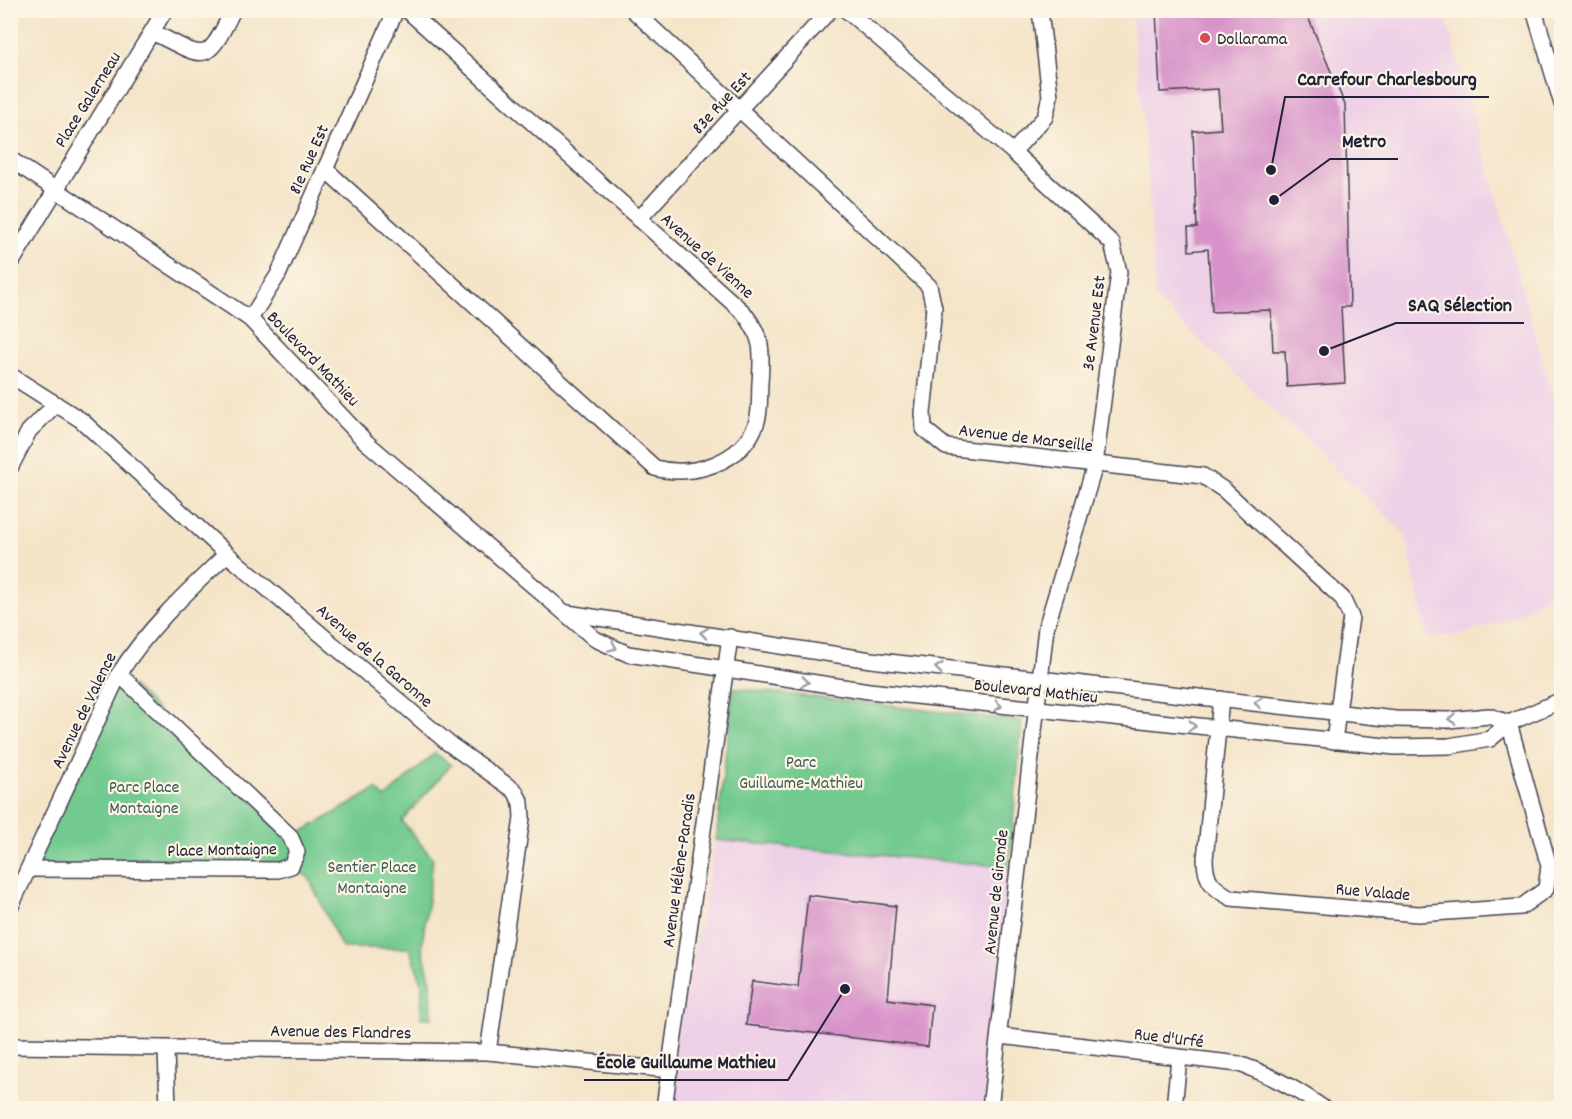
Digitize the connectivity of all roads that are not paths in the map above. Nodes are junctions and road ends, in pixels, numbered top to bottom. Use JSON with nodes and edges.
{"nodes":[{"id":1,"x":165,"y":10,"type":"edge"},
{"id":2,"x":233,"y":10,"type":"edge"},
{"id":3,"x":396,"y":10,"type":"edge"},
{"id":4,"x":407,"y":10,"type":"edge"},
{"id":5,"x":633,"y":10,"type":"edge"},
{"id":6,"x":830,"y":10,"type":"edge"},
{"id":7,"x":846,"y":10,"type":"edge"},
{"id":8,"x":1040,"y":10,"type":"edge"},
{"id":9,"x":1534,"y":10,"type":"edge"},
{"id":10,"x":152,"y":32,"type":"junction"},
{"id":11,"x":1555,"y":61,"type":"edge"},
{"id":12,"x":1562,"y":104,"type":"edge"},
{"id":13,"x":741,"y":109,"type":"junction"},
{"id":14,"x":1013,"y":152,"type":"junction"},
{"id":15,"x":10,"y":159,"type":"edge"},
{"id":16,"x":325,"y":169,"type":"junction"},
{"id":17,"x":56,"y":187,"type":"junction"},
{"id":18,"x":639,"y":219,"type":"junction"},
{"id":19,"x":10,"y":265,"type":"edge"},
{"id":20,"x":250,"y":320,"type":"junction"},
{"id":21,"x":10,"y":375,"type":"edge"},
{"id":22,"x":56,"y":404,"type":"junction"},
{"id":23,"x":1095,"y":465,"type":"junction"},
{"id":24,"x":10,"y":468,"type":"edge"},
{"id":25,"x":227,"y":554,"type":"junction"},
{"id":26,"x":567,"y":613,"type":"junction"},
{"id":27,"x":730,"y":637,"type":"junction"},
{"id":28,"x":726,"y":670,"type":"junction"},
{"id":29,"x":119,"y":674,"type":"junction"},
{"id":30,"x":1040,"y":681,"type":"junction"},
{"id":31,"x":1221,"y":699,"type":"junction"},
{"id":32,"x":1562,"y":700,"type":"edge"},
{"id":33,"x":1035,"y":710,"type":"junction"},
{"id":34,"x":1337,"y":711,"type":"junction"},
{"id":35,"x":1509,"y":723,"type":"junction"},
{"id":36,"x":1218,"y":728,"type":"junction"},
{"id":37,"x":1334,"y":741,"type":"junction"},
{"id":38,"x":30,"y":869,"type":"junction"},
{"id":39,"x":10,"y":908,"type":"edge"},
{"id":40,"x":999,"y":1036,"type":"junction"},
{"id":41,"x":10,"y":1046,"type":"edge"},
{"id":42,"x":166,"y":1049,"type":"junction"},
{"id":43,"x":488,"y":1052,"type":"junction"},
{"id":44,"x":1179,"y":1058,"type":"junction"},
{"id":45,"x":670,"y":1070,"type":"junction"},
{"id":46,"x":168,"y":1108,"type":"edge"},
{"id":47,"x":664,"y":1108,"type":"edge"},
{"id":48,"x":990,"y":1108,"type":"edge"},
{"id":49,"x":1174,"y":1108,"type":"edge"},
{"id":50,"x":1323,"y":1108,"type":"edge"}],
"edges":[{"from":1,"to":10,"type":"street","name":"Place Galerneau"},
{"from":2,"to":10,"type":"street"},
{"from":3,"to":16,"type":"street","name":"81e Rue Est"},
{"from":4,"to":18,"type":"street","name":"Avenue de Vienne"},
{"from":5,"to":13,"type":"street","name":"Avenue de Marseille"},
{"from":6,"to":13,"type":"street","name":"83e Rue Est"},
{"from":7,"to":14,"type":"street","name":"3e Avenue Est"},
{"from":8,"to":14,"type":"street"},
{"from":9,"to":11,"type":"street"},
{"from":10,"to":17,"type":"street","name":"Place Galerneau"},
{"from":11,"to":12,"type":"street"},
{"from":13,"to":18,"type":"street","name":"83e Rue Est"},
{"from":13,"to":23,"type":"street","name":"Avenue de Marseille"},
{"from":14,"to":23,"type":"street","name":"3e Avenue Est"},
{"from":15,"to":17,"type":"street","name":"Boulevard Mathieu"},
{"from":16,"to":18,"type":"street","name":"Avenue de Vienne"},
{"from":16,"to":20,"type":"street","name":"81e Rue Est"},
{"from":17,"to":19,"type":"street"},
{"from":17,"to":20,"type":"street","name":"Boulevard Mathieu"},
{"from":20,"to":26,"type":"street","name":"Boulevard Mathieu"},
{"from":21,"to":22,"type":"street","name":"Avenue de la Garonne"},
{"from":22,"to":24,"type":"street"},
{"from":22,"to":25,"type":"street","name":"Avenue de la Garonne"},
{"from":23,"to":30,"type":"street","name":"3e Avenue Est"},
{"from":23,"to":34,"type":"street","name":"Avenue de Marseille"},
{"from":25,"to":29,"type":"street","name":"Avenue de Valence"},
{"from":25,"to":43,"type":"street","name":"Avenue de la Garonne"},
{"from":27,"to":26,"type":"street","name":"Boulevard Mathieu","one_way":true},
{"from":26,"to":28,"type":"street","name":"Boulevard Mathieu","one_way":true},
{"from":27,"to":28,"type":"street","name":"Avenue Hélène-Paradis"},
{"from":30,"to":27,"type":"street","name":"Boulevard Mathieu","one_way":true},
{"from":28,"to":33,"type":"street","name":"Boulevard Mathieu","one_way":true},
{"from":28,"to":45,"type":"street","name":"Avenue Hélène-Paradis"},
{"from":29,"to":38,"type":"street","name":"Avenue de Valence"},
{"from":29,"to":38,"type":"street","name":"Place Montaigne"},
{"from":30,"to":31,"type":"street","name":"Boulevard Mathieu"},
{"from":30,"to":33,"type":"street","name":"Avenue de Gironde"},
{"from":34,"to":31,"type":"street","name":"Boulevard Mathieu","one_way":true},
{"from":31,"to":36,"type":"street","name":"Rue Valade"},
{"from":32,"to":35,"type":"street","name":"Boulevard Mathieu"},
{"from":33,"to":36,"type":"street","name":"Boulevard Mathieu","one_way":true},
{"from":33,"to":40,"type":"street","name":"Avenue de Gironde"},
{"from":35,"to":34,"type":"street","name":"Boulevard Mathieu","one_way":true},
{"from":34,"to":37,"type":"street","name":"Avenue de Marseille"},
{"from":35,"to":36,"type":"street","name":"Rue Valade"},
{"from":35,"to":37,"type":"street","name":"Boulevard Mathieu"},
{"from":36,"to":37,"type":"street","name":"Boulevard Mathieu"},
{"from":38,"to":39,"type":"street","name":"Avenue de Valence"},
{"from":40,"to":44,"type":"street","name":"Rue d'Urfé"},
{"from":40,"to":48,"type":"street","name":"Avenue de Gironde"},
{"from":41,"to":42,"type":"street","name":"Avenue des Flandres"},
{"from":42,"to":43,"type":"street","name":"Avenue des Flandres"},
{"from":42,"to":46,"type":"street"},
{"from":43,"to":45,"type":"street","name":"Avenue des Flandres"},
{"from":44,"to":49,"type":"street"},
{"from":44,"to":50,"type":"street","name":"Rue d'Urfé"},
{"from":45,"to":47,"type":"street","name":"Avenue Hélène-Paradis"}]}
